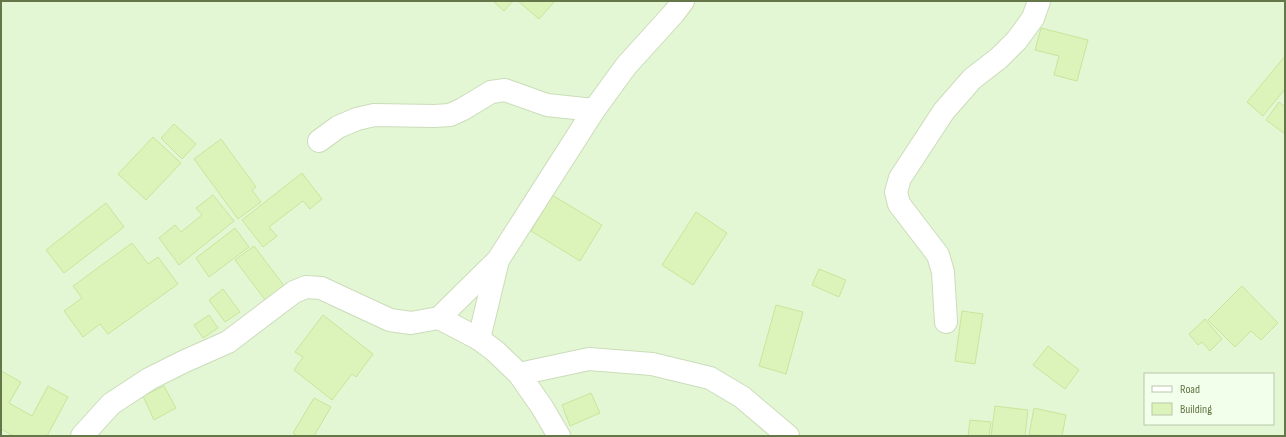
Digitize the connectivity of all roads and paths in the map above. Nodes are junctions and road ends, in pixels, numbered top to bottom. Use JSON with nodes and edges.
{"nodes":[{"id":1,"x":683,"y":1,"type":"edge"},
{"id":2,"x":1039,"y":1,"type":"edge"},
{"id":3,"x":594,"y":110,"type":"junction"},
{"id":4,"x":319,"y":141,"type":"dead end"},
{"id":5,"x":498,"y":260,"type":"junction"},
{"id":6,"x":439,"y":318,"type":"junction"},
{"id":7,"x":946,"y":322,"type":"dead end"},
{"id":8,"x":479,"y":339,"type":"junction"},
{"id":9,"x":519,"y":374,"type":"junction"},
{"id":10,"x":82,"y":436,"type":"edge"},
{"id":11,"x":559,"y":436,"type":"edge"},
{"id":12,"x":788,"y":436,"type":"edge"}],
"edges":[{"from":1,"to":3,"type":"street"},
{"from":2,"to":7,"type":"street"},
{"from":3,"to":4,"type":"street"},
{"from":3,"to":5,"type":"street"},
{"from":5,"to":6,"type":"street"},
{"from":5,"to":8,"type":"street"},
{"from":6,"to":8,"type":"street"},
{"from":6,"to":10,"type":"street"},
{"from":8,"to":9,"type":"street"},
{"from":9,"to":11,"type":"street"},
{"from":9,"to":12,"type":"street"}]}
